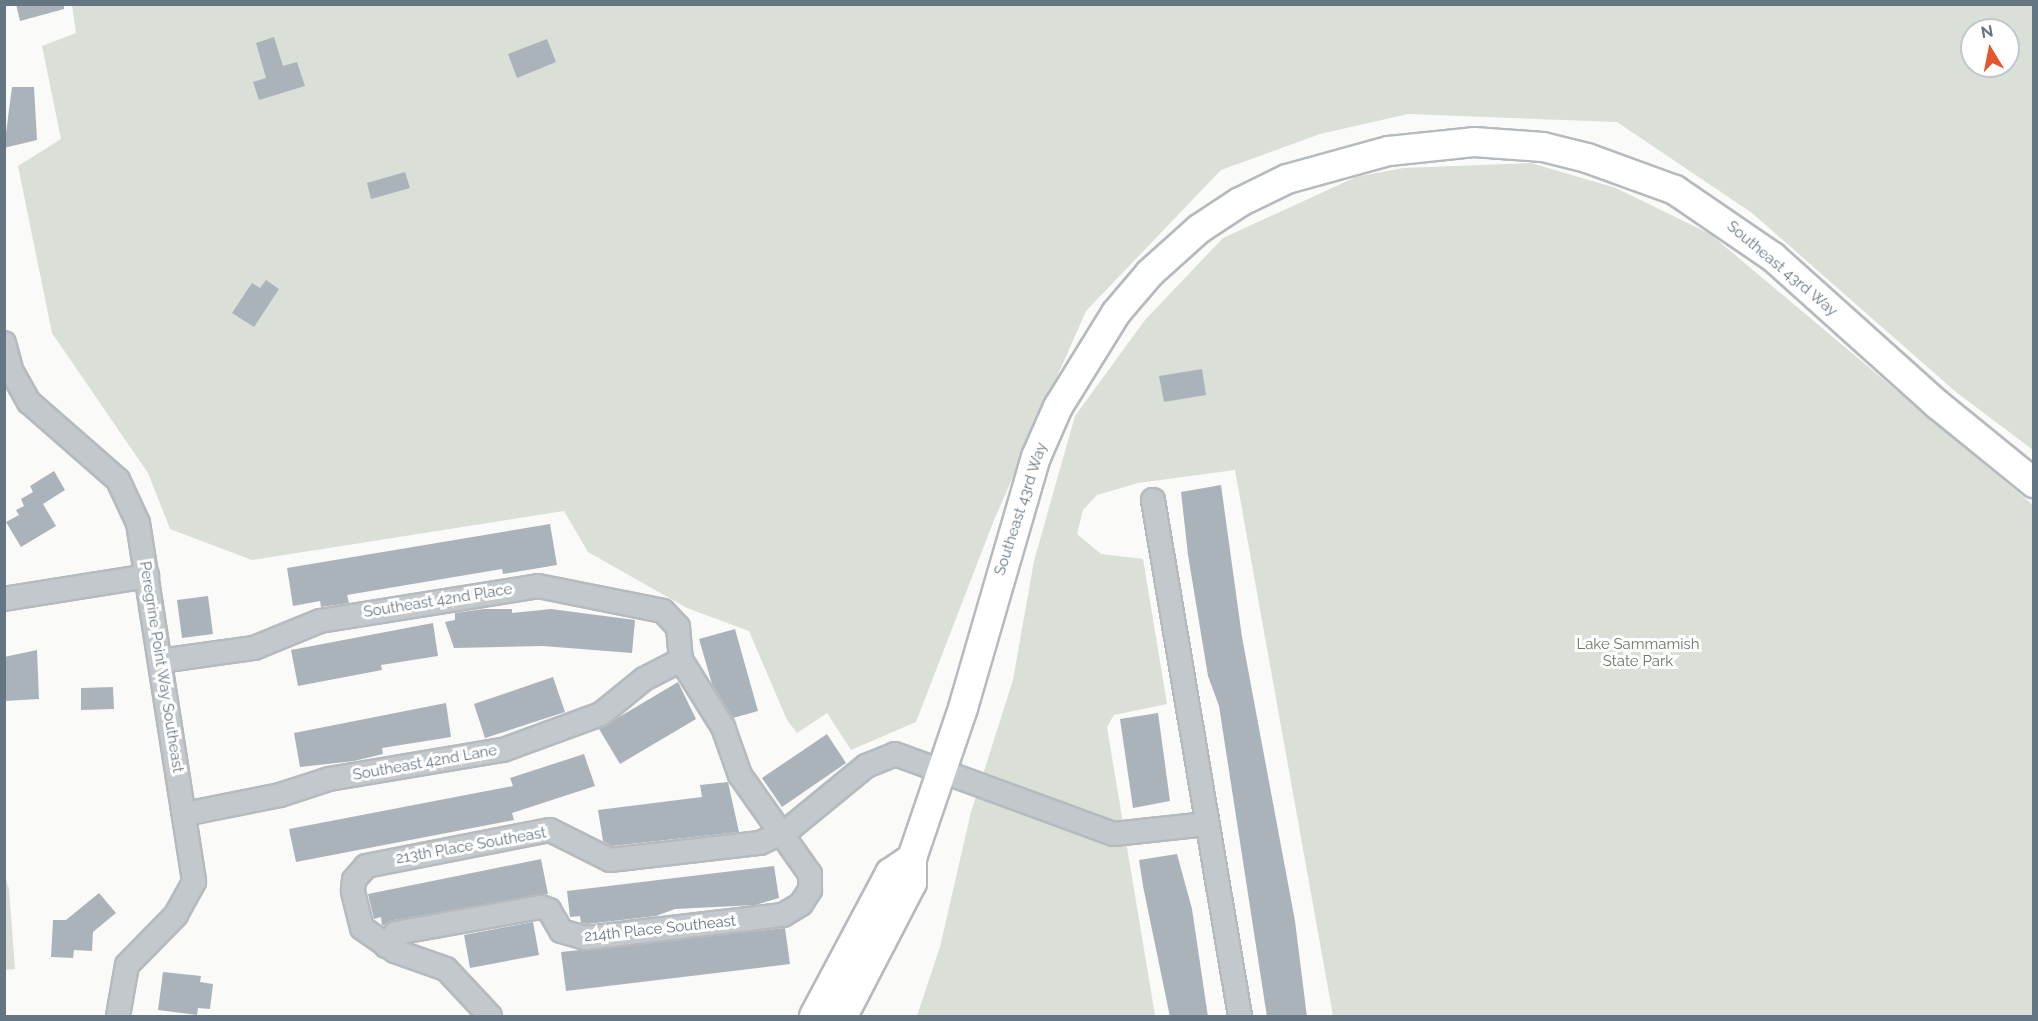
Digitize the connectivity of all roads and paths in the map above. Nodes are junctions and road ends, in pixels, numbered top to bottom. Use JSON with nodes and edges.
{"nodes":[{"id":1,"x":4,"y":343,"type":"edge"},
{"id":2,"x":2034,"y":483,"type":"edge"},
{"id":3,"x":1153,"y":500,"type":"dead end"},
{"id":4,"x":147,"y":576,"type":"junction"},
{"id":5,"x":4,"y":599,"type":"edge"},
{"id":6,"x":681,"y":660,"type":"junction"},
{"id":7,"x":160,"y":661,"type":"junction"},
{"id":8,"x":943,"y":768,"type":"junction"},
{"id":9,"x":185,"y":814,"type":"junction"},
{"id":10,"x":1206,"y":824,"type":"junction"},
{"id":11,"x":782,"y":833,"type":"junction"},
{"id":12,"x":912,"y":858,"type":"junction"},
{"id":13,"x":386,"y":946,"type":"junction"},
{"id":14,"x":118,"y":1017,"type":"edge"},
{"id":15,"x":490,"y":1017,"type":"edge"},
{"id":16,"x":814,"y":1017,"type":"edge"},
{"id":17,"x":843,"y":1017,"type":"edge"},
{"id":18,"x":1240,"y":1017,"type":"edge"}],
"edges":[{"from":1,"to":4,"type":"street","name":"Peregrine Point Way Southeast"},
{"from":2,"to":8,"type":"main road","name":"Southeast 43rd Way"},
{"from":3,"to":10,"type":"street"},
{"from":4,"to":5,"type":"street"},
{"from":4,"to":7,"type":"street","name":"Peregrine Point Way Southeast"},
{"from":6,"to":7,"type":"street","name":"Southeast 42nd Place"},
{"from":6,"to":9,"type":"street","name":"Southeast 42nd Lane"},
{"from":6,"to":11,"type":"street"},
{"from":7,"to":9,"type":"street","name":"Peregrine Point Way Southeast"},
{"from":8,"to":10,"type":"street","name":"213th Place Southeast"},
{"from":8,"to":11,"type":"street","name":"213th Place Southeast"},
{"from":8,"to":12,"type":"main road","name":"Southeast 43rd Way"},
{"from":9,"to":14,"type":"street","name":"Peregrine Point Way Southeast"},
{"from":10,"to":18,"type":"street"},
{"from":11,"to":13,"type":"street","name":"214th Place Southeast"},
{"from":11,"to":13,"type":"street","name":"213th Place Southeast"},
{"from":12,"to":16,"type":"main road"},
{"from":12,"to":17,"type":"main road","name":"Southeast 43rd Way"},
{"from":13,"to":15,"type":"street","name":"213th Place Southeast"}]}
